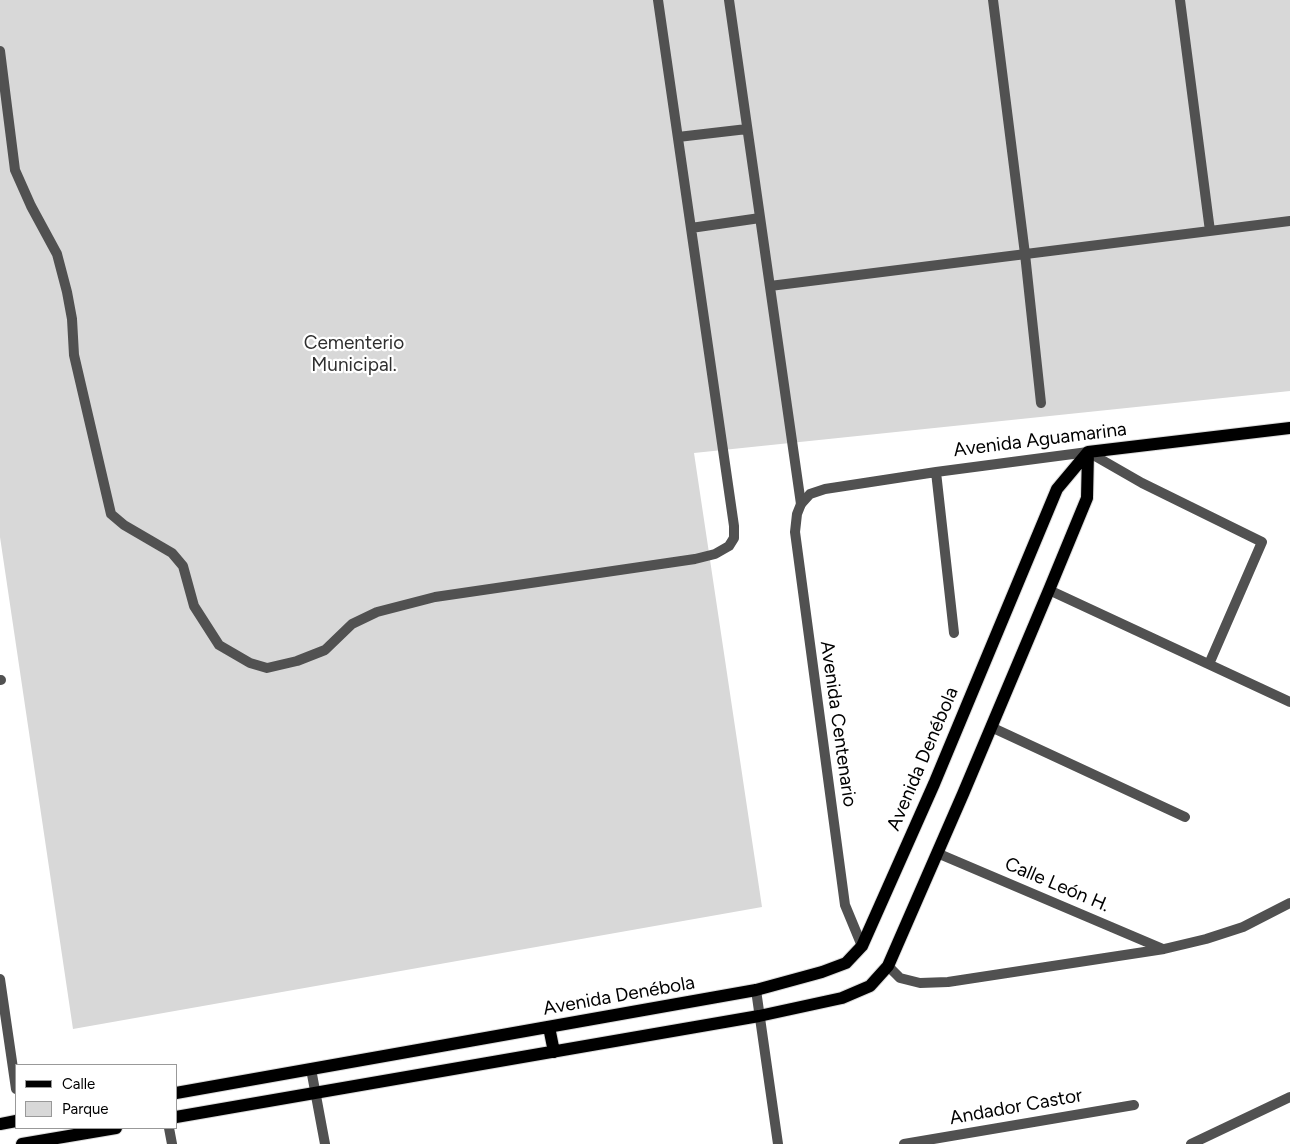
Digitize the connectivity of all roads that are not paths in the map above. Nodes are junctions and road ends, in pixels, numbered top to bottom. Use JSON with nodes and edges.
{"nodes":[{"id":1,"x":658,"y":0,"type":"edge"},
{"id":2,"x":729,"y":0,"type":"edge"},
{"id":3,"x":993,"y":0,"type":"edge"},
{"id":4,"x":1180,"y":0,"type":"edge"},
{"id":5,"x":0,"y":51,"type":"edge"},
{"id":6,"x":747,"y":128,"type":"junction"},
{"id":7,"x":678,"y":137,"type":"junction"},
{"id":8,"x":760,"y":218,"type":"junction"},
{"id":9,"x":1290,"y":221,"type":"edge"},
{"id":10,"x":691,"y":228,"type":"junction"},
{"id":11,"x":1210,"y":231,"type":"junction"},
{"id":12,"x":1025,"y":254,"type":"junction"},
{"id":13,"x":770,"y":286,"type":"junction"},
{"id":14,"x":1041,"y":403,"type":"dead end"},
{"id":15,"x":1290,"y":428,"type":"edge"},
{"id":16,"x":1088,"y":452,"type":"junction"},
{"id":17,"x":936,"y":472,"type":"junction"},
{"id":18,"x":801,"y":504,"type":"junction"},
{"id":19,"x":1050,"y":590,"type":"junction"},
{"id":20,"x":954,"y":633,"type":"dead end"},
{"id":21,"x":1209,"y":664,"type":"junction"},
{"id":22,"x":1290,"y":702,"type":"edge"},
{"id":23,"x":992,"y":727,"type":"junction"},
{"id":24,"x":1184,"y":816,"type":"dead end"},
{"id":25,"x":937,"y":853,"type":"junction"},
{"id":26,"x":1290,"y":903,"type":"edge"},
{"id":27,"x":862,"y":946,"type":"junction"},
{"id":28,"x":1164,"y":949,"type":"junction"},
{"id":29,"x":888,"y":966,"type":"junction"},
{"id":30,"x":0,"y":980,"type":"edge"},
{"id":31,"x":756,"y":990,"type":"junction"},
{"id":32,"x":759,"y":1016,"type":"junction"},
{"id":33,"x":549,"y":1027,"type":"junction"},
{"id":34,"x":554,"y":1052,"type":"junction"},
{"id":35,"x":310,"y":1069,"type":"junction"},
{"id":36,"x":15,"y":1082,"type":"edge"},
{"id":37,"x":178,"y":1093,"type":"edge"},
{"id":38,"x":316,"y":1093,"type":"junction"},
{"id":39,"x":1290,"y":1097,"type":"edge"},
{"id":40,"x":1134,"y":1105,"type":"dead end"},
{"id":41,"x":178,"y":1117,"type":"edge"},
{"id":42,"x":15,"y":1121,"type":"edge"},
{"id":43,"x":0,"y":1124,"type":"edge"},
{"id":44,"x":110,"y":1129,"type":"edge"},
{"id":45,"x":170,"y":1129,"type":"edge"},
{"id":46,"x":22,"y":1144,"type":"edge"},
{"id":47,"x":172,"y":1144,"type":"edge"},
{"id":48,"x":325,"y":1144,"type":"edge"},
{"id":49,"x":778,"y":1144,"type":"edge"},
{"id":50,"x":904,"y":1144,"type":"edge"},
{"id":51,"x":1191,"y":1144,"type":"edge"}],
"edges":[{"from":1,"to":7,"type":"street"},
{"from":2,"to":6,"type":"street"},
{"from":3,"to":12,"type":"street"},
{"from":4,"to":11,"type":"street"},
{"from":5,"to":10,"type":"street"},
{"from":6,"to":7,"type":"street"},
{"from":6,"to":8,"type":"street"},
{"from":7,"to":10,"type":"street"},
{"from":8,"to":10,"type":"street"},
{"from":8,"to":13,"type":"street"},
{"from":9,"to":11,"type":"street"},
{"from":11,"to":12,"type":"street"},
{"from":12,"to":13,"type":"street"},
{"from":12,"to":14,"type":"street"},
{"from":13,"to":18,"type":"street"},
{"from":15,"to":16,"type":"main road","name":"Avenida Aguamarina"},
{"from":16,"to":17,"type":"street","name":"Avenida Aguamarina"},
{"from":16,"to":19,"type":"main road"},
{"from":16,"to":21,"type":"street"},
{"from":16,"to":27,"type":"main road","name":"Avenida Denébola"},
{"from":17,"to":18,"type":"street","name":"Avenida Aguamarina"},
{"from":17,"to":20,"type":"street"},
{"from":18,"to":27,"type":"street","name":"Avenida Centenario"},
{"from":19,"to":21,"type":"street"},
{"from":19,"to":23,"type":"main road"},
{"from":21,"to":22,"type":"street"},
{"from":23,"to":24,"type":"street"},
{"from":23,"to":25,"type":"main road"},
{"from":25,"to":28,"type":"street","name":"Calle León H."},
{"from":25,"to":29,"type":"main road"},
{"from":26,"to":28,"type":"street"},
{"from":27,"to":31,"type":"main road","name":"Avenida Denébola"},
{"from":28,"to":29,"type":"street"},
{"from":29,"to":32,"type":"main road"},
{"from":30,"to":36,"type":"street"},
{"from":31,"to":32,"type":"street"},
{"from":31,"to":33,"type":"main road","name":"Avenida Denébola"},
{"from":32,"to":34,"type":"main road"},
{"from":32,"to":49,"type":"street"},
{"from":33,"to":34,"type":"main road"},
{"from":33,"to":35,"type":"main road","name":"Avenida Denébola"},
{"from":34,"to":38,"type":"main road"},
{"from":35,"to":37,"type":"main road","name":"Avenida Denébola"},
{"from":35,"to":38,"type":"street"},
{"from":38,"to":41,"type":"main road"},
{"from":38,"to":48,"type":"street"},
{"from":39,"to":51,"type":"street"},
{"from":40,"to":50,"type":"street","name":"Andador Castor"},
{"from":42,"to":43,"type":"main road"},
{"from":44,"to":46,"type":"main road"},
{"from":45,"to":47,"type":"street"}]}
